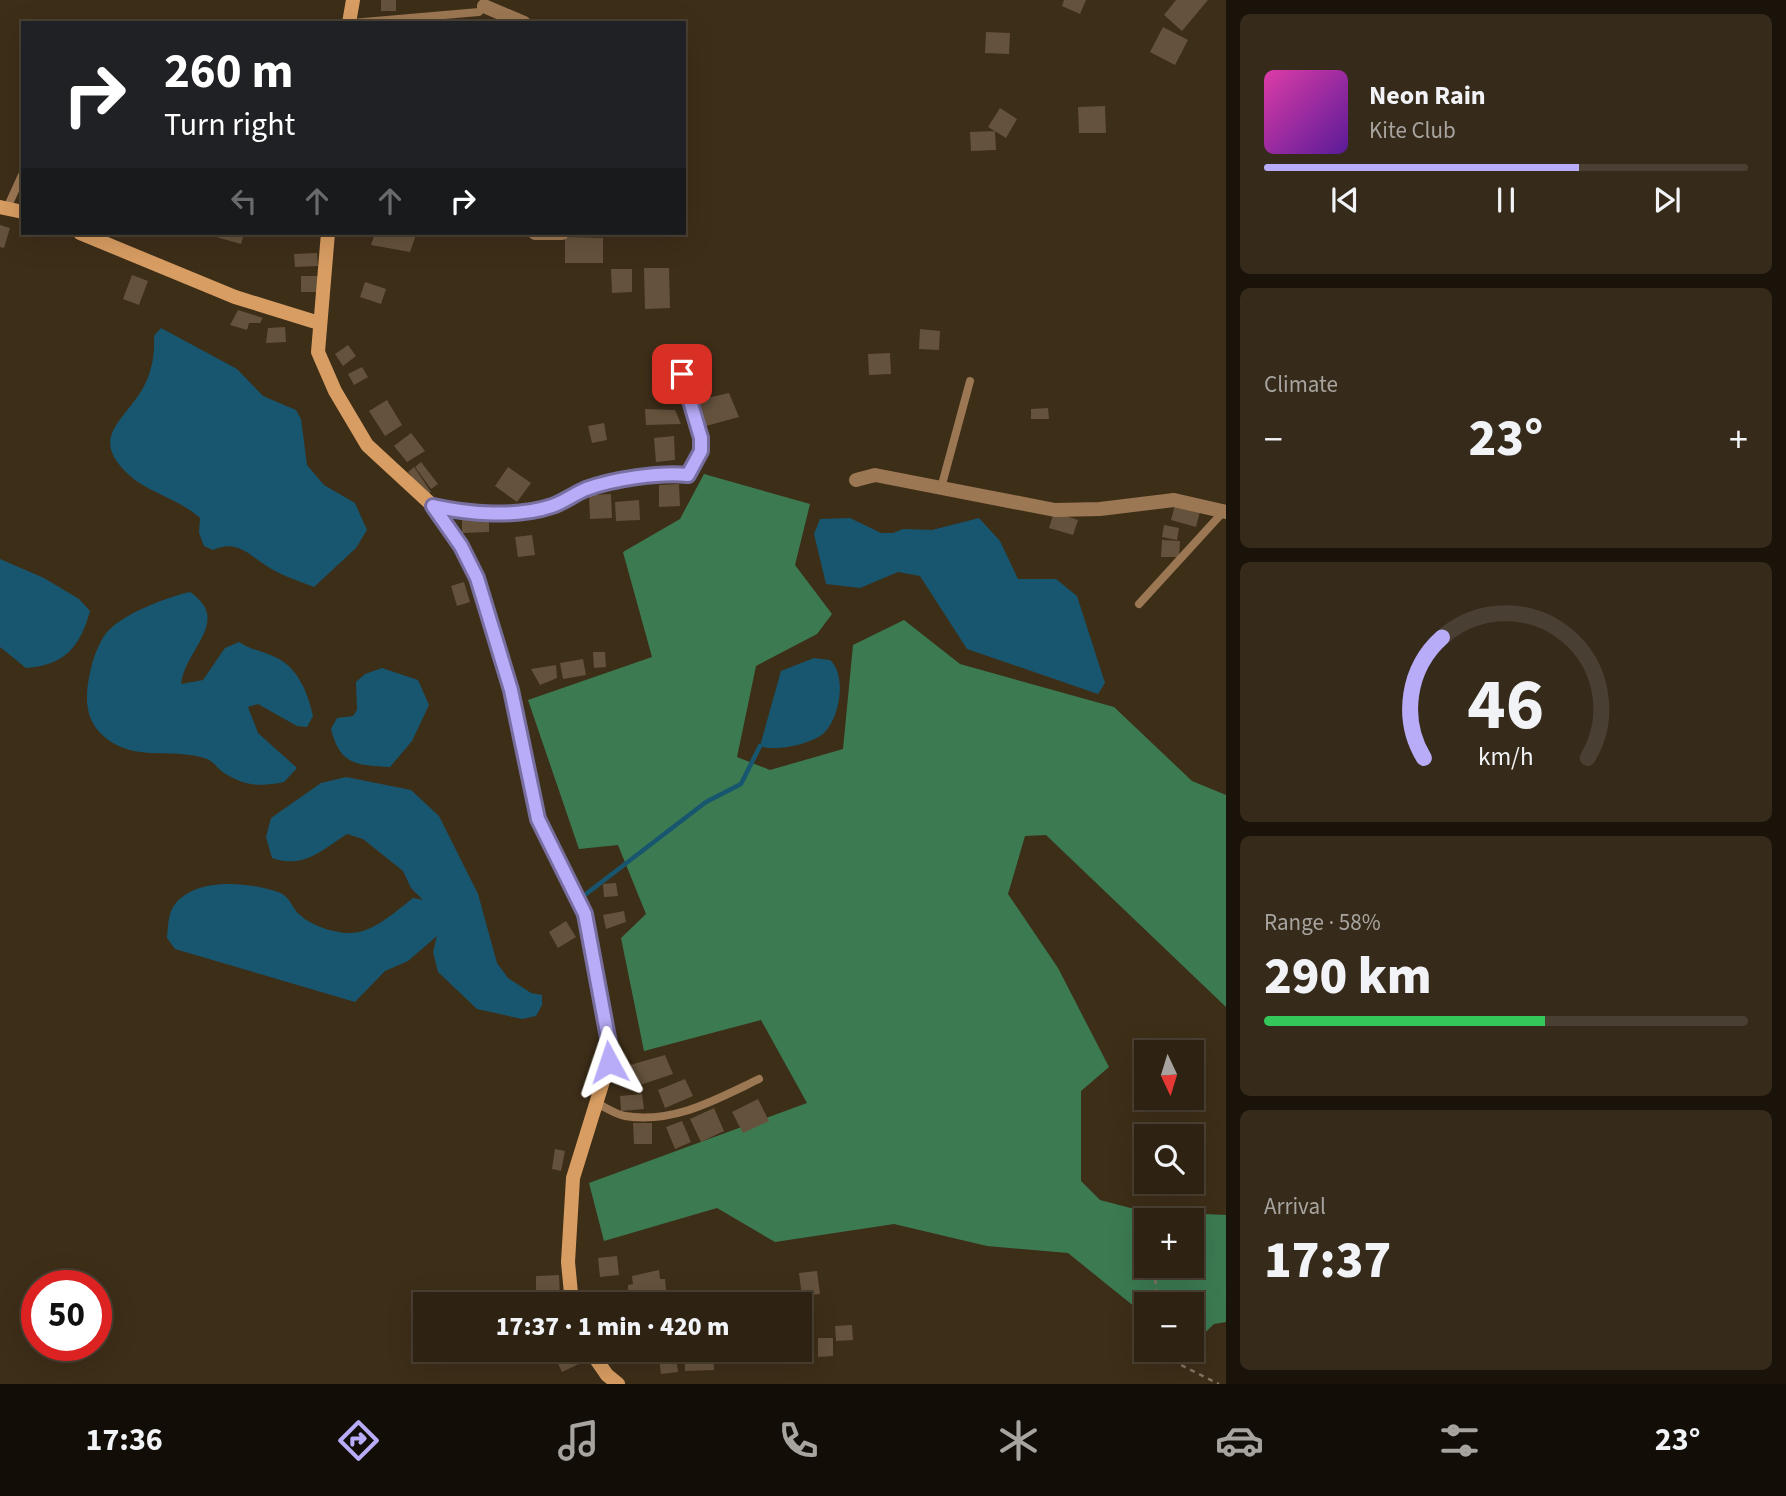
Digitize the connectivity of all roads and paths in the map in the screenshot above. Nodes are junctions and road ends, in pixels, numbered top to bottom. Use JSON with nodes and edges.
{"nodes":[{"id":1,"x":353,"y":0,"type":"edge"},
{"id":2,"x":484,"y":3,"type":"edge"},
{"id":3,"x":350,"y":21,"type":"edge"},
{"id":4,"x":373,"y":21,"type":"edge"},
{"id":5,"x":520,"y":21,"type":"edge"},
{"id":6,"x":21,"y":177,"type":"edge"},
{"id":7,"x":4,"y":208,"type":"edge"},
{"id":8,"x":85,"y":235,"type":"edge"},
{"id":9,"x":325,"y":235,"type":"edge"},
{"id":10,"x":319,"y":323,"type":"junction"},
{"id":11,"x":682,"y":374,"type":"dead end"},
{"id":12,"x":970,"y":381,"type":"dead end"},
{"id":13,"x":688,"y":475,"type":"joint"},
{"id":14,"x":856,"y":480,"type":"dead end"},
{"id":15,"x":941,"y":488,"type":"junction"},
{"id":16,"x":433,"y":506,"type":"junction"},
{"id":17,"x":1225,"y":512,"type":"edge"},
{"id":18,"x":1139,"y":604,"type":"dead end"},
{"id":19,"x":759,"y":1079,"type":"dead end"},
{"id":20,"x":596,"y":1103,"type":"junction"},
{"id":21,"x":571,"y":1292,"type":"edge"},
{"id":22,"x":598,"y":1362,"type":"edge"},
{"id":23,"x":1178,"y":1362,"type":"edge"},
{"id":24,"x":618,"y":1384,"type":"edge"},
{"id":25,"x":1219,"y":1384,"type":"edge"}],
"edges":[{"from":1,"to":3,"type":"main road"},
{"from":2,"to":4,"type":"lane"},
{"from":2,"to":5,"type":"street"},
{"from":6,"to":7,"type":"lane"},
{"from":8,"to":10,"type":"main road"},
{"from":9,"to":10,"type":"main road"},
{"from":10,"to":16,"type":"main road"},
{"from":11,"to":13,"type":"lane"},
{"from":12,"to":15,"type":"lane"},
{"from":13,"to":16,"type":"street"},
{"from":14,"to":15,"type":"street"},
{"from":15,"to":17,"type":"street"},
{"from":16,"to":20,"type":"main road"},
{"from":17,"to":18,"type":"lane"},
{"from":19,"to":20,"type":"lane"},
{"from":20,"to":21,"type":"main road"},
{"from":22,"to":24,"type":"main road"},
{"from":23,"to":25,"type":"path"}]}
